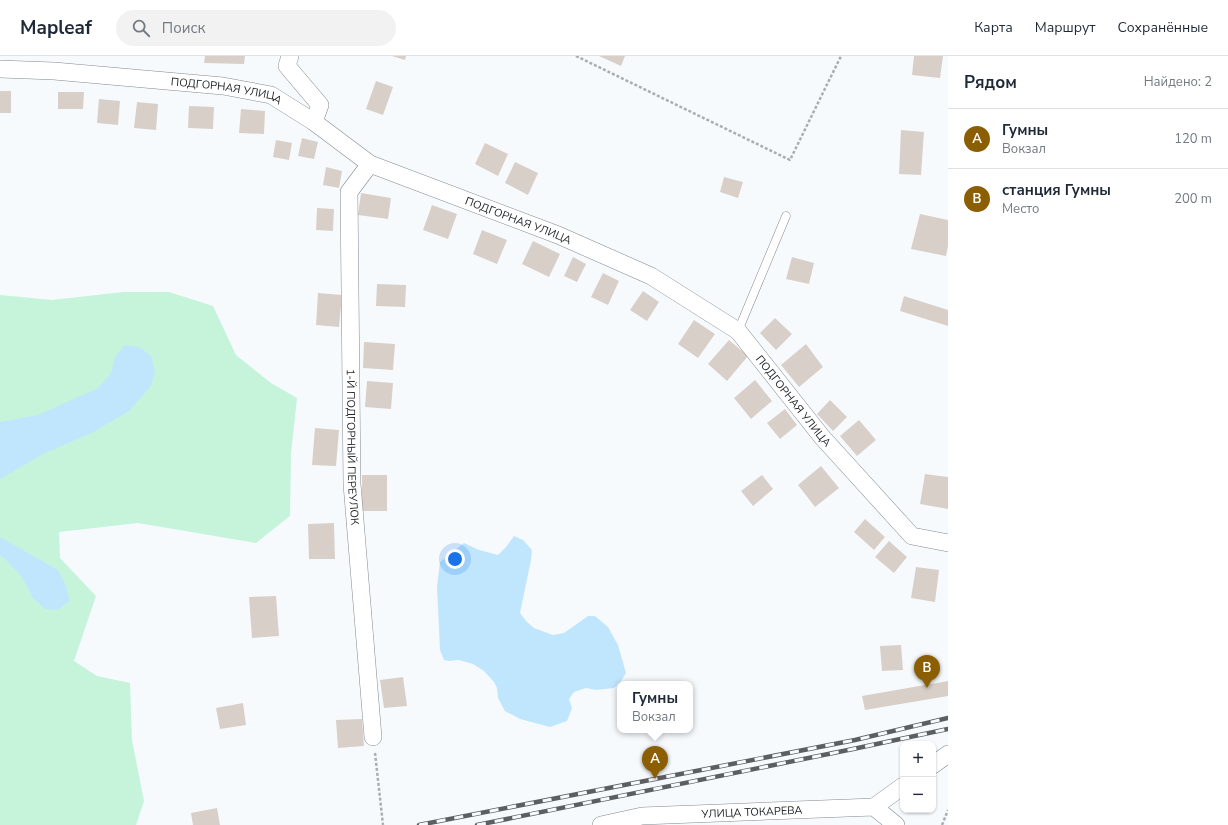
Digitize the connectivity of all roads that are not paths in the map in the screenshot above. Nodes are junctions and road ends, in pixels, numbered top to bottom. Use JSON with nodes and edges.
{"nodes":[{"id":1,"x":290,"y":56,"type":"edge"},
{"id":2,"x":52,"y":64,"type":"edge"},
{"id":3,"x":0,"y":69,"type":"edge"},
{"id":4,"x":314,"y":122,"type":"junction"},
{"id":5,"x":370,"y":164,"type":"junction"},
{"id":6,"x":786,"y":216,"type":"dead end"},
{"id":7,"x":738,"y":331,"type":"junction"},
{"id":8,"x":948,"y":543,"type":"edge"},
{"id":9,"x":373,"y":736,"type":"road end"},
{"id":10,"x":948,"y":754,"type":"edge"},
{"id":11,"x":936,"y":763,"type":"edge"},
{"id":12,"x":900,"y":788,"type":"edge"},
{"id":13,"x":874,"y":806,"type":"junction"},
{"id":14,"x":601,"y":825,"type":"edge"},
{"id":15,"x":896,"y":825,"type":"edge"}],
"edges":[{"from":1,"to":4,"type":"street"},
{"from":2,"to":3,"type":"street","name":"ПОДГОРНАЯ УЛИЦА"},
{"from":2,"to":4,"type":"street","name":"ПОДГОРНАЯ УЛИЦА"},
{"from":4,"to":5,"type":"street","name":"ПОДГОРНАЯ УЛИЦА"},
{"from":5,"to":7,"type":"street","name":"ПОДГОРНАЯ УЛИЦА"},
{"from":5,"to":9,"type":"street","name":"1-Й ПОДГОРНЫЙ ПЕРЕУЛОК"},
{"from":6,"to":7,"type":"lane"},
{"from":7,"to":8,"type":"street","name":"ПОДГОРНАЯ УЛИЦА"},
{"from":10,"to":11,"type":"street"},
{"from":12,"to":13,"type":"street"},
{"from":13,"to":14,"type":"street","name":"УЛИЦА ТОКАРЕВА"},
{"from":13,"to":15,"type":"street"}]}
